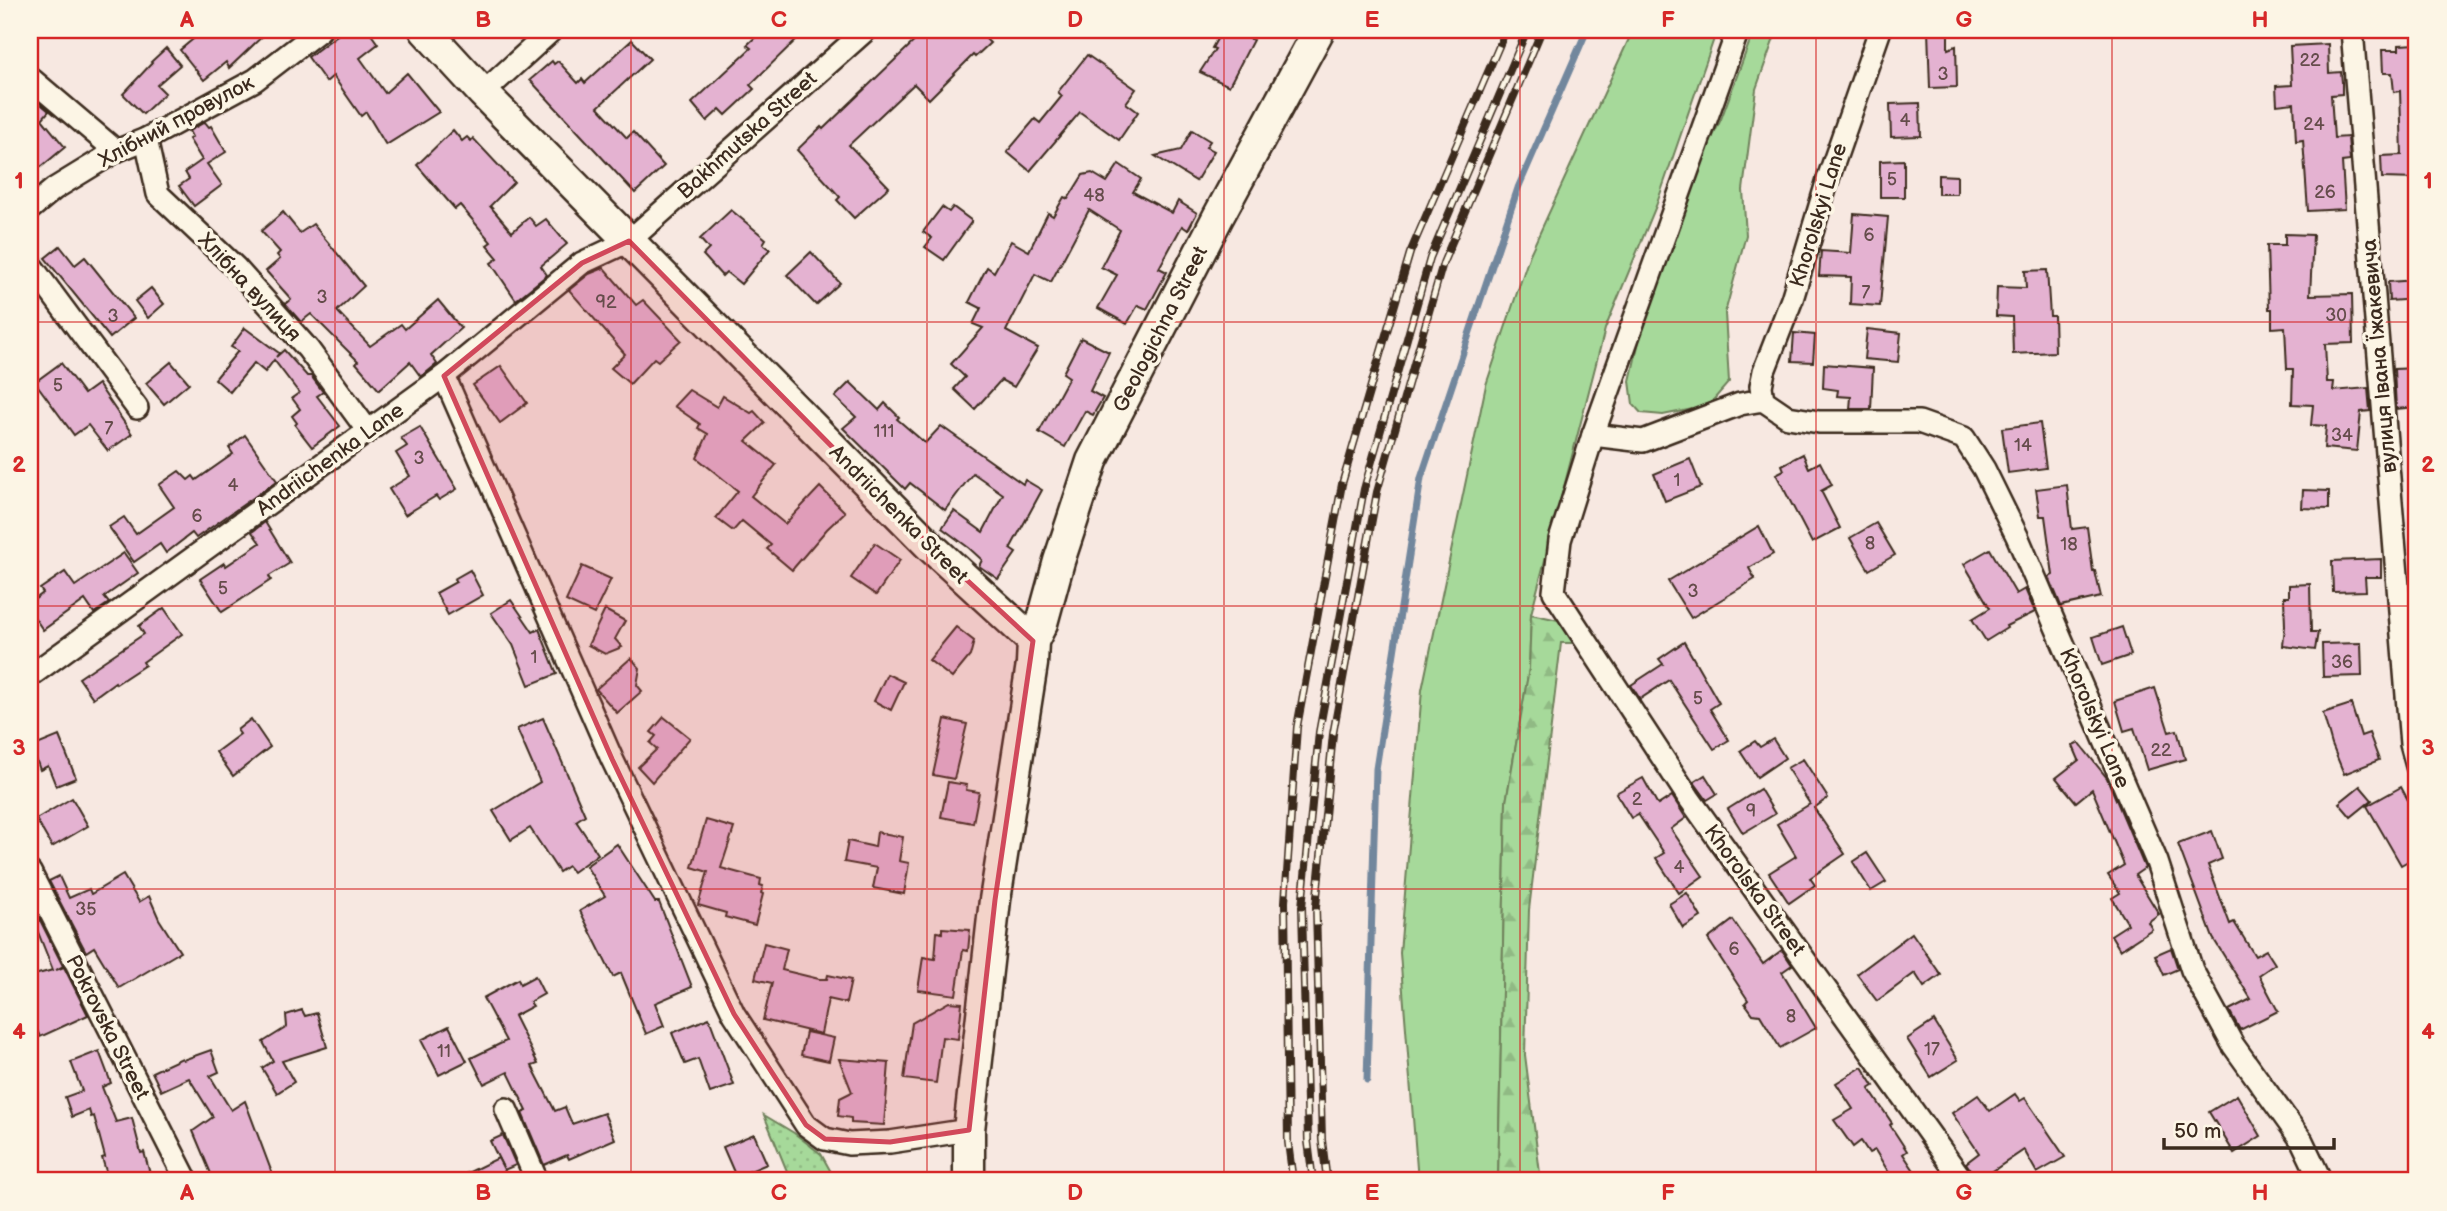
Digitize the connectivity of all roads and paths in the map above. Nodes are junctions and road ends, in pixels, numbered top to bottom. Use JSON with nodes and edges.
{"nodes":[{"id":1,"x":320,"y":30,"type":"edge"},
{"id":2,"x":425,"y":30,"type":"edge"},
{"id":3,"x":552,"y":30,"type":"edge"},
{"id":4,"x":866,"y":30,"type":"edge"},
{"id":5,"x":1319,"y":30,"type":"edge"},
{"id":6,"x":1738,"y":30,"type":"edge"},
{"id":7,"x":1880,"y":30,"type":"edge"},
{"id":8,"x":2352,"y":30,"type":"edge"},
{"id":9,"x":30,"y":78,"type":"edge"},
{"id":10,"x":483,"y":93,"type":"junction"},
{"id":11,"x":146,"y":139,"type":"junction"},
{"id":12,"x":116,"y":151,"type":"junction"},
{"id":13,"x":30,"y":209,"type":"edge"},
{"id":14,"x":629,"y":241,"type":"junction"},
{"id":15,"x":30,"y":264,"type":"edge"},
{"id":16,"x":444,"y":376,"type":"junction"},
{"id":17,"x":1763,"y":400,"type":"junction"},
{"id":18,"x":136,"y":408,"type":"dead end"},
{"id":19,"x":368,"y":431,"type":"junction"},
{"id":20,"x":1593,"y":435,"type":"junction"},
{"id":21,"x":1033,"y":641,"type":"junction"},
{"id":22,"x":30,"y":676,"type":"edge"},
{"id":23,"x":2417,"y":766,"type":"edge"},
{"id":24,"x":30,"y":872,"type":"edge"},
{"id":25,"x":506,"y":1109,"type":"dead end"},
{"id":26,"x":969,"y":1130,"type":"junction"},
{"id":27,"x":187,"y":1181,"type":"edge"},
{"id":28,"x":537,"y":1181,"type":"edge"},
{"id":29,"x":969,"y":1181,"type":"edge"},
{"id":30,"x":1963,"y":1181,"type":"edge"},
{"id":31,"x":2321,"y":1181,"type":"edge"}],
"edges":[{"from":1,"to":11,"type":"street","name":"Хлібний провулок"},
{"from":2,"to":10,"type":"street","name":"Andriichenka Street"},
{"from":3,"to":10,"type":"street"},
{"from":4,"to":14,"type":"street","name":"Bakhmutska Street"},
{"from":5,"to":21,"type":"street","name":"Geologichna Street"},
{"from":6,"to":20,"type":"street"},
{"from":7,"to":17,"type":"street","name":"Khorolskyi Lane"},
{"from":8,"to":23,"type":"street","name":"вулиця Івана Їжакевича"},
{"from":9,"to":12,"type":"street"},
{"from":10,"to":14,"type":"street","name":"Andriichenka Street"},
{"from":11,"to":12,"type":"street","name":"Хлібний провулок"},
{"from":11,"to":19,"type":"street","name":"Хлібна вулиця"},
{"from":12,"to":13,"type":"street","name":"Хлібний провулок"},
{"from":14,"to":16,"type":"street","name":"Andriichenka Lane"},
{"from":14,"to":21,"type":"street","name":"Andriichenka Street"},
{"from":15,"to":18,"type":"street"},
{"from":16,"to":19,"type":"street","name":"Andriichenka Lane"},
{"from":16,"to":26,"type":"street"},
{"from":17,"to":20,"type":"street"},
{"from":17,"to":31,"type":"street","name":"Khorolskyi Lane"},
{"from":19,"to":22,"type":"street","name":"Andriichenka Lane"},
{"from":20,"to":30,"type":"street","name":"Khorolska Street"},
{"from":21,"to":26,"type":"street"},
{"from":24,"to":27,"type":"street","name":"Pokrovska Street"},
{"from":25,"to":28,"type":"street"},
{"from":26,"to":29,"type":"street"}]}
